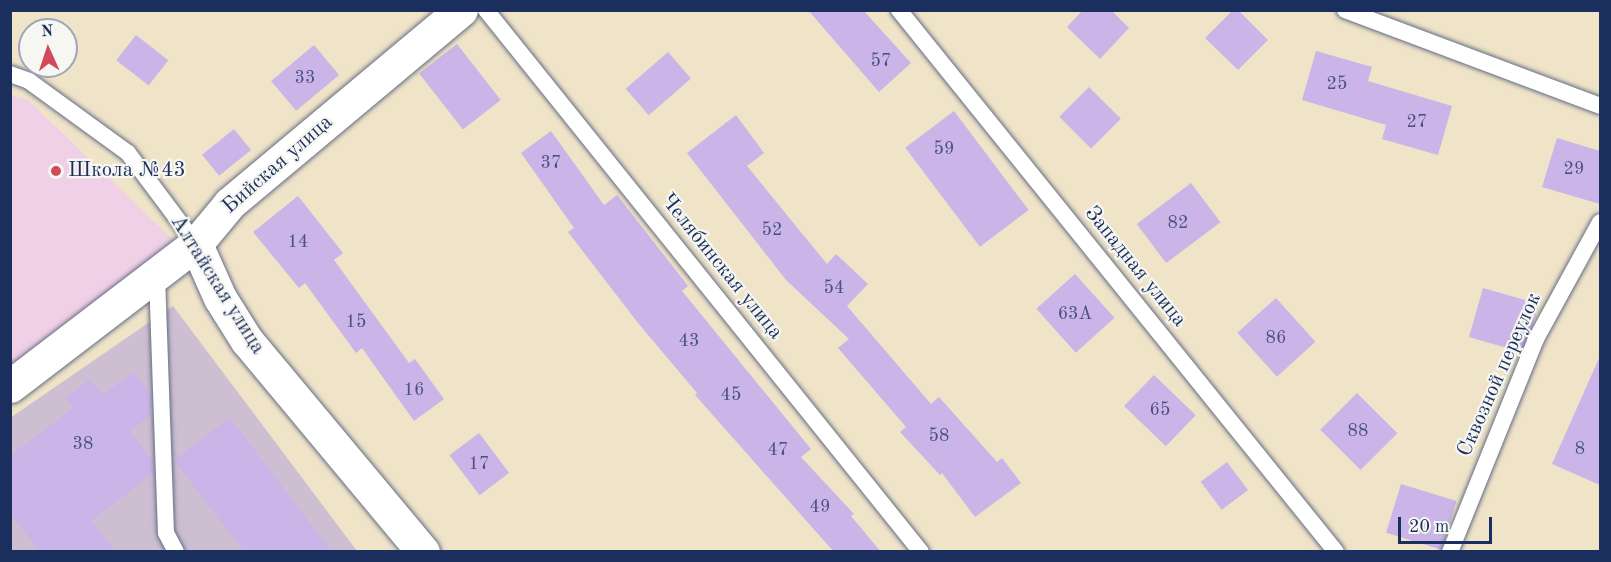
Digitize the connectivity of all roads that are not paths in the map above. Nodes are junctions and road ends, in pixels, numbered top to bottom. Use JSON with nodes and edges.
{"nodes":[{"id":1,"x":461,"y":10,"type":"edge"},
{"id":2,"x":486,"y":10,"type":"edge"},
{"id":3,"x":899,"y":10,"type":"edge"},
{"id":4,"x":1346,"y":10,"type":"edge"},
{"id":5,"x":10,"y":74,"type":"edge"},
{"id":6,"x":1600,"y":105,"type":"edge"},
{"id":7,"x":1600,"y":222,"type":"edge"},
{"id":8,"x":196,"y":244,"type":"junction"},
{"id":9,"x":157,"y":276,"type":"junction"},
{"id":10,"x":10,"y":386,"type":"edge"},
{"id":11,"x":176,"y":552,"type":"edge"},
{"id":12,"x":423,"y":552,"type":"edge"},
{"id":13,"x":921,"y":552,"type":"edge"},
{"id":14,"x":1336,"y":552,"type":"edge"},
{"id":15,"x":1450,"y":552,"type":"edge"}],
"edges":[{"from":1,"to":8,"type":"street","name":"Бийская улица"},
{"from":2,"to":13,"type":"lane","name":"Челябинская улица"},
{"from":3,"to":14,"type":"lane","name":"Западная улица"},
{"from":4,"to":6,"type":"lane"},
{"from":5,"to":8,"type":"lane","name":"Алтайская улица"},
{"from":7,"to":15,"type":"lane","name":"Сквозной переулок"},
{"from":8,"to":9,"type":"street","name":"Бийская улица"},
{"from":8,"to":12,"type":"street","name":"Алтайская улица"},
{"from":9,"to":10,"type":"street","name":"Бийская улица"},
{"from":9,"to":11,"type":"lane"}]}
